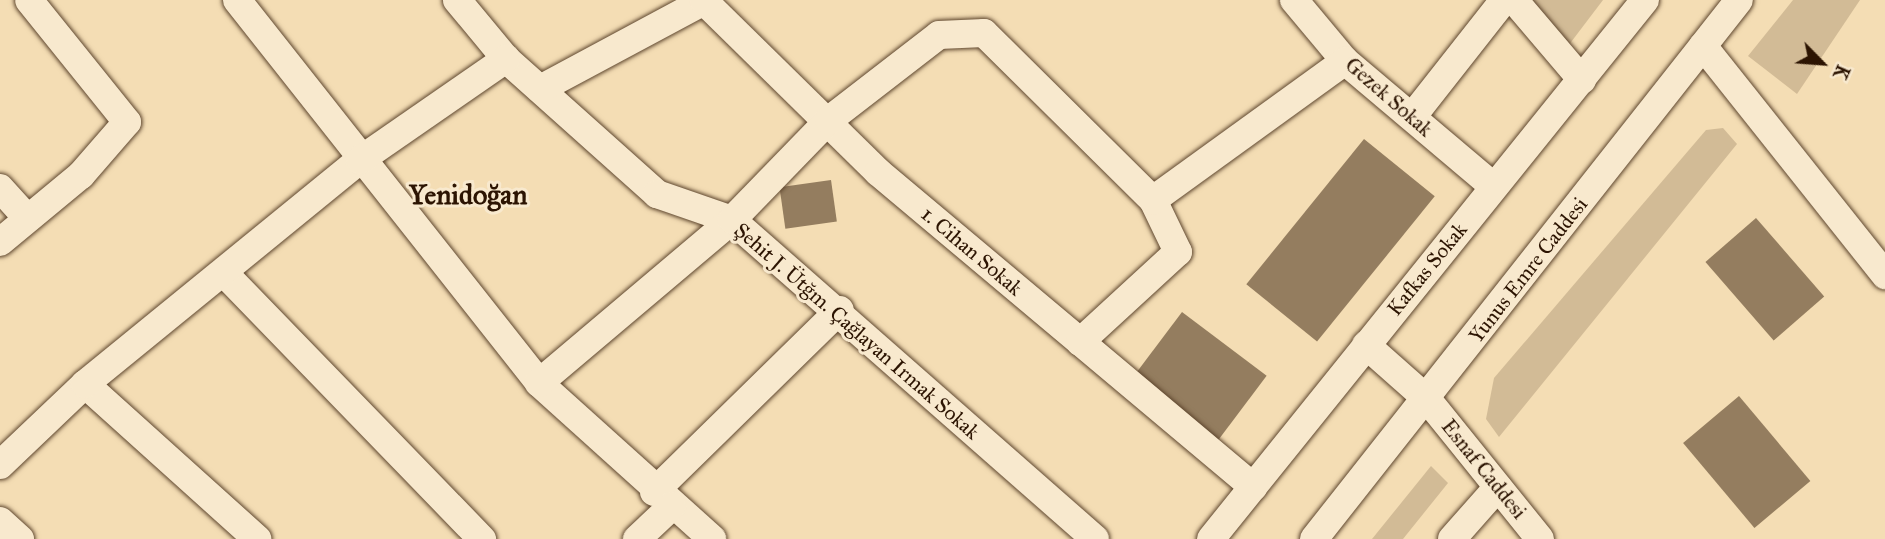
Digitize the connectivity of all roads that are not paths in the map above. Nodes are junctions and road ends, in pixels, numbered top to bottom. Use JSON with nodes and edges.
{"nodes":[{"id":1,"x":29,"y":0,"type":"edge"},
{"id":2,"x":237,"y":0,"type":"edge"},
{"id":3,"x":457,"y":0,"type":"edge"},
{"id":4,"x":1294,"y":0,"type":"edge"},
{"id":5,"x":1504,"y":0,"type":"edge"},
{"id":6,"x":1514,"y":0,"type":"edge"},
{"id":7,"x":1645,"y":0,"type":"edge"},
{"id":8,"x":1739,"y":0,"type":"edge"},
{"id":9,"x":704,"y":1,"type":"edge"},
{"id":10,"x":1703,"y":46,"type":"junction"},
{"id":11,"x":506,"y":59,"type":"junction"},
{"id":12,"x":1345,"y":61,"type":"junction"},
{"id":13,"x":1582,"y":79,"type":"junction"},
{"id":14,"x":540,"y":89,"type":"junction"},
{"id":15,"x":1412,"y":117,"type":"junction"},
{"id":16,"x":829,"y":120,"type":"junction"},
{"id":17,"x":360,"y":160,"type":"junction"},
{"id":18,"x":1493,"y":186,"type":"junction"},
{"id":19,"x":0,"y":188,"type":"edge"},
{"id":20,"x":1153,"y":200,"type":"junction"},
{"id":21,"x":26,"y":217,"type":"junction"},
{"id":22,"x":732,"y":220,"type":"junction"},
{"id":23,"x":0,"y":242,"type":"edge"},
{"id":24,"x":224,"y":272,"type":"junction"},
{"id":25,"x":1885,"y":275,"type":"edge"},
{"id":26,"x":840,"y":310,"type":"junction"},
{"id":27,"x":1080,"y":342,"type":"junction"},
{"id":28,"x":1366,"y":345,"type":"junction"},
{"id":29,"x":539,"y":383,"type":"junction"},
{"id":30,"x":85,"y":384,"type":"junction"},
{"id":31,"x":1427,"y":399,"type":"junction"},
{"id":32,"x":0,"y":465,"type":"edge"},
{"id":33,"x":1253,"y":487,"type":"junction"},
{"id":34,"x":1497,"y":487,"type":"junction"},
{"id":35,"x":663,"y":499,"type":"junction"},
{"id":36,"x":0,"y":521,"type":"edge"},
{"id":37,"x":20,"y":539,"type":"edge"},
{"id":38,"x":257,"y":539,"type":"edge"},
{"id":39,"x":482,"y":539,"type":"edge"},
{"id":40,"x":637,"y":539,"type":"edge"},
{"id":41,"x":712,"y":539,"type":"edge"},
{"id":42,"x":1095,"y":539,"type":"edge"},
{"id":43,"x":1211,"y":539,"type":"edge"},
{"id":44,"x":1314,"y":539,"type":"edge"},
{"id":45,"x":1452,"y":539,"type":"edge"},
{"id":46,"x":1540,"y":539,"type":"edge"}],
"edges":[{"from":1,"to":21,"type":"street"},
{"from":2,"to":17,"type":"street"},
{"from":3,"to":11,"type":"street","name":"Şehit J. Ütğm. Çağlayan Irmak Sokak"},
{"from":4,"to":12,"type":"street","name":"Gezek Sokak"},
{"from":5,"to":15,"type":"street"},
{"from":6,"to":13,"type":"street"},
{"from":7,"to":13,"type":"street","name":"Kafkas Sokak"},
{"from":8,"to":10,"type":"street","name":"Yunus Emre Caddesi"},
{"from":9,"to":14,"type":"street"},
{"from":9,"to":16,"type":"street","name":"1. Cihan Sokak"},
{"from":10,"to":25,"type":"street"},
{"from":10,"to":31,"type":"street","name":"Yunus Emre Caddesi"},
{"from":11,"to":14,"type":"street","name":"Şehit J. Ütğm. Çağlayan Irmak Sokak"},
{"from":11,"to":17,"type":"street"},
{"from":12,"to":15,"type":"street","name":"Gezek Sokak"},
{"from":12,"to":20,"type":"street"},
{"from":13,"to":18,"type":"street","name":"Kafkas Sokak"},
{"from":14,"to":22,"type":"street","name":"Şehit J. Ütğm. Çağlayan Irmak Sokak"},
{"from":15,"to":18,"type":"street","name":"Gezek Sokak"},
{"from":16,"to":20,"type":"street"},
{"from":16,"to":22,"type":"street"},
{"from":16,"to":27,"type":"street","name":"1. Cihan Sokak"},
{"from":17,"to":24,"type":"street"},
{"from":17,"to":29,"type":"street"},
{"from":18,"to":28,"type":"street","name":"Kafkas Sokak"},
{"from":19,"to":21,"type":"street"},
{"from":20,"to":27,"type":"street"},
{"from":21,"to":23,"type":"street"},
{"from":22,"to":26,"type":"street","name":"Şehit J. Ütğm. Çağlayan Irmak Sokak"},
{"from":22,"to":29,"type":"street"},
{"from":24,"to":30,"type":"street"},
{"from":24,"to":39,"type":"street"},
{"from":26,"to":35,"type":"street"},
{"from":26,"to":42,"type":"street","name":"Şehit J. Ütğm. Çağlayan Irmak Sokak"},
{"from":27,"to":33,"type":"street","name":"1. Cihan Sokak"},
{"from":28,"to":31,"type":"street","name":"Esnaf Caddesi"},
{"from":28,"to":33,"type":"street","name":"Kafkas Sokak"},
{"from":29,"to":35,"type":"street"},
{"from":30,"to":32,"type":"street"},
{"from":30,"to":38,"type":"street"},
{"from":31,"to":34,"type":"street","name":"Esnaf Caddesi"},
{"from":31,"to":44,"type":"street","name":"Yunus Emre Caddesi"},
{"from":33,"to":43,"type":"street","name":"Kafkas Sokak"},
{"from":34,"to":45,"type":"street"},
{"from":34,"to":46,"type":"street","name":"Esnaf Caddesi"},
{"from":35,"to":40,"type":"street"},
{"from":35,"to":41,"type":"street"},
{"from":36,"to":37,"type":"street"}]}
